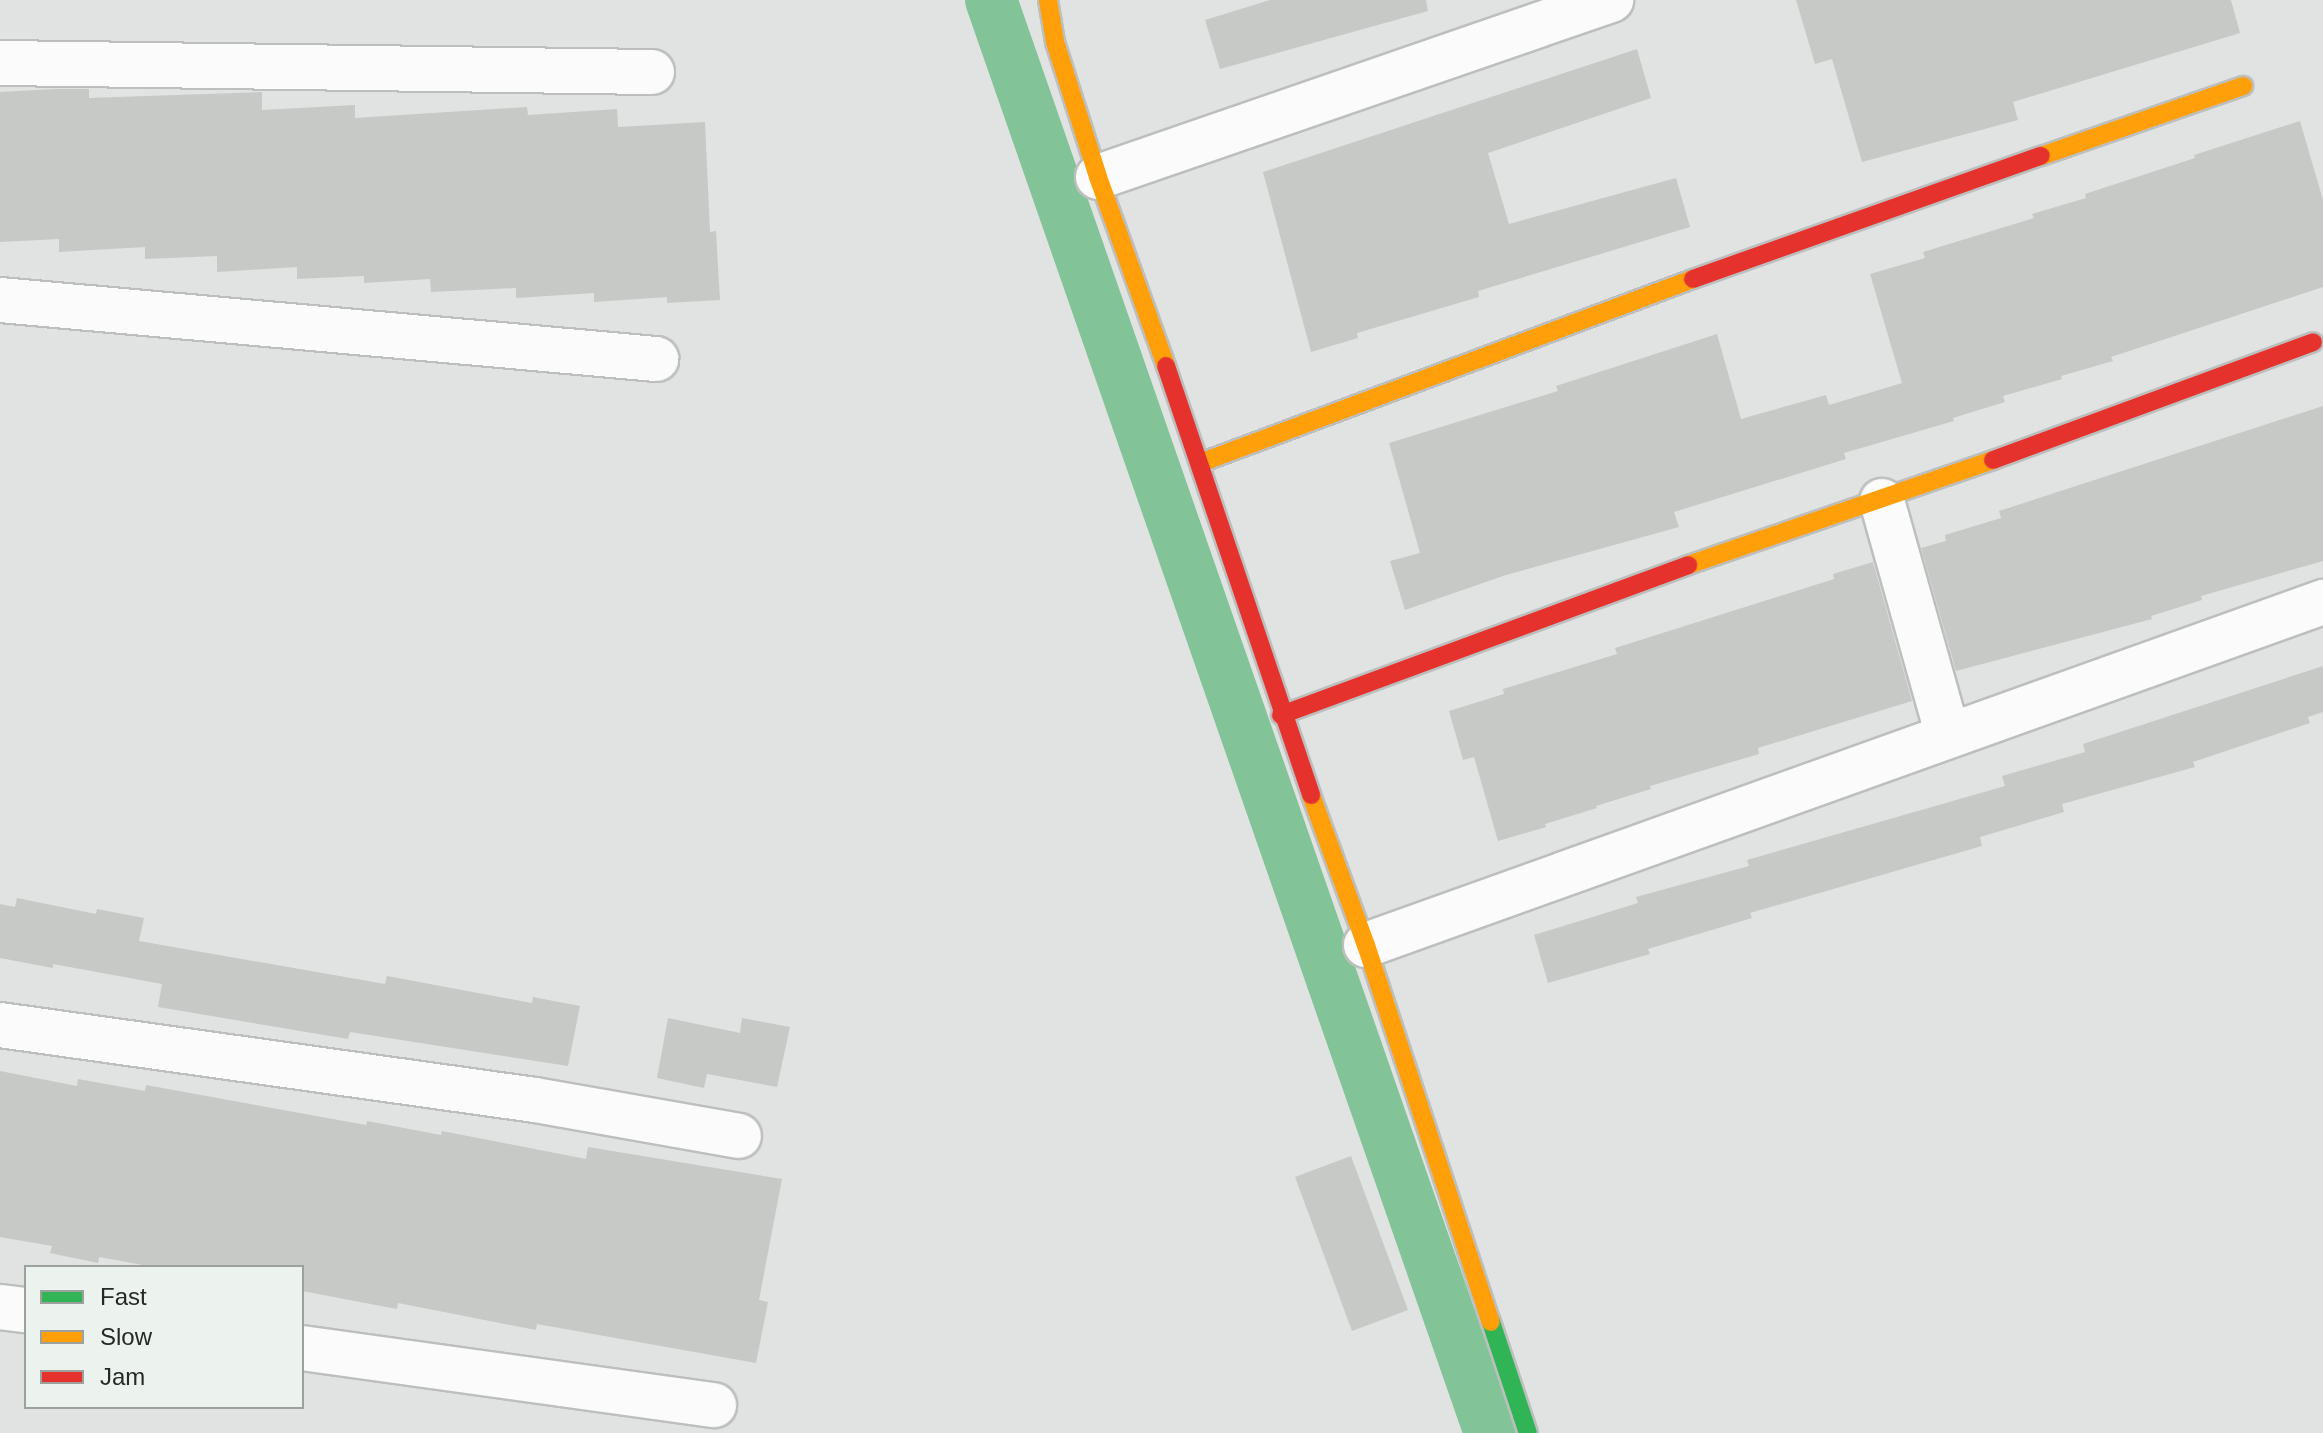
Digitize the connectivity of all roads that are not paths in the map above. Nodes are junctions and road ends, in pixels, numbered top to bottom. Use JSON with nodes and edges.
{"nodes":[{"id":1,"x":1048,"y":0,"type":"edge"},
{"id":2,"x":1611,"y":0,"type":"edge"},
{"id":3,"x":0,"y":63,"type":"edge"},
{"id":4,"x":652,"y":72,"type":"dead end"},
{"id":5,"x":2243,"y":86,"type":"dead end"},
{"id":6,"x":1098,"y":177,"type":"junction"},
{"id":7,"x":0,"y":300,"type":"edge"},
{"id":8,"x":2313,"y":342,"type":"dead end"},
{"id":9,"x":656,"y":359,"type":"dead end"},
{"id":10,"x":1200,"y":463,"type":"junction"},
{"id":11,"x":1882,"y":501,"type":"junction"},
{"id":12,"x":2323,"y":602,"type":"edge"},
{"id":13,"x":1281,"y":715,"type":"junction"},
{"id":14,"x":1948,"y":736,"type":"junction"},
{"id":15,"x":1366,"y":945,"type":"junction"},
{"id":16,"x":0,"y":1025,"type":"edge"},
{"id":17,"x":739,"y":1136,"type":"dead end"},
{"id":18,"x":0,"y":1307,"type":"edge"},
{"id":19,"x":24,"y":1310,"type":"edge"},
{"id":20,"x":304,"y":1348,"type":"edge"},
{"id":21,"x":714,"y":1405,"type":"dead end"},
{"id":22,"x":1528,"y":1433,"type":"edge"}],
"edges":[{"from":1,"to":6,"type":"street"},
{"from":2,"to":6,"type":"street"},
{"from":3,"to":4,"type":"street"},
{"from":5,"to":10,"type":"street"},
{"from":6,"to":10,"type":"street"},
{"from":7,"to":9,"type":"street"},
{"from":8,"to":11,"type":"street"},
{"from":10,"to":13,"type":"street"},
{"from":11,"to":13,"type":"street"},
{"from":11,"to":14,"type":"street"},
{"from":12,"to":14,"type":"street"},
{"from":13,"to":15,"type":"street"},
{"from":14,"to":15,"type":"street"},
{"from":15,"to":22,"type":"street"},
{"from":16,"to":17,"type":"street"},
{"from":18,"to":19,"type":"street"},
{"from":20,"to":21,"type":"street"}]}
